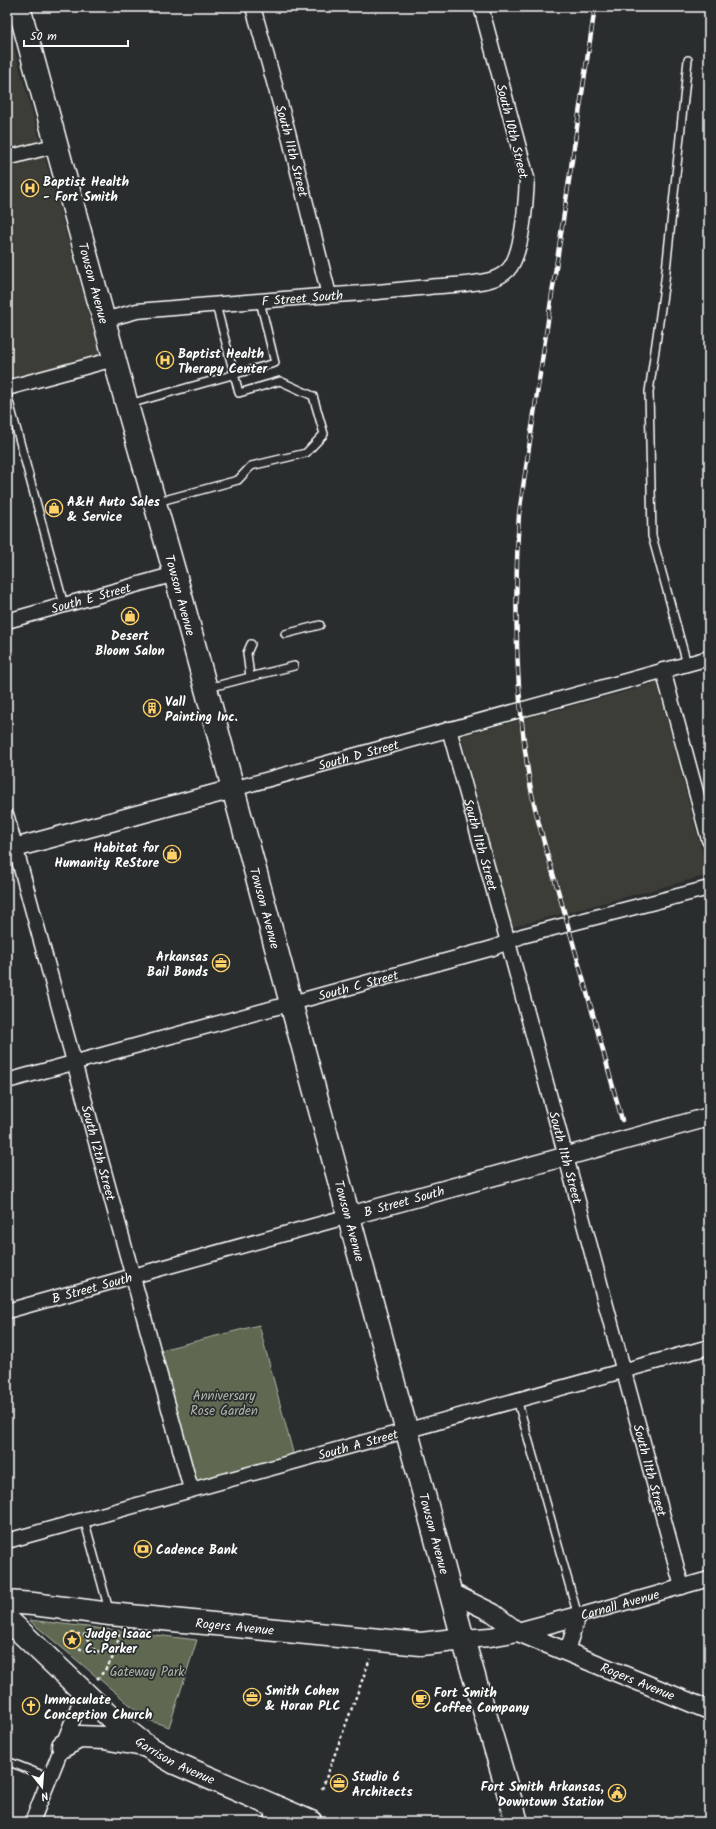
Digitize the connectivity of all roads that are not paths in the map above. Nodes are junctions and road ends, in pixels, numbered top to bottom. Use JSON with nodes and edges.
{"nodes":[{"id":1,"x":19,"y":7,"type":"edge"},
{"id":2,"x":253,"y":7,"type":"edge"},
{"id":3,"x":481,"y":7,"type":"edge"},
{"id":4,"x":688,"y":60,"type":"dead end"},
{"id":5,"x":56,"y":145,"type":"junction"},
{"id":6,"x":7,"y":158,"type":"edge"},
{"id":7,"x":501,"y":276,"type":"joint"},
{"id":8,"x":330,"y":295,"type":"junction"},
{"id":9,"x":260,"y":301,"type":"junction"},
{"id":10,"x":216,"y":305,"type":"junction"},
{"id":11,"x":104,"y":320,"type":"junction"},
{"id":12,"x":114,"y":359,"type":"junction"},
{"id":13,"x":234,"y":374,"type":"junction"},
{"id":14,"x":7,"y":388,"type":"edge"},
{"id":15,"x":7,"y":394,"type":"edge"},
{"id":16,"x":127,"y":405,"type":"junction"},
{"id":17,"x":155,"y":503,"type":"junction"},
{"id":18,"x":175,"y":574,"type":"junction"},
{"id":19,"x":64,"y":605,"type":"junction"},
{"id":20,"x":7,"y":621,"type":"edge"},
{"id":21,"x":320,"y":625,"type":"dead end"},
{"id":22,"x":285,"y":634,"type":"dead end"},
{"id":23,"x":251,"y":644,"type":"dead end"},
{"id":24,"x":709,"y":658,"type":"edge"},
{"id":25,"x":687,"y":664,"type":"junction"},
{"id":26,"x":294,"y":666,"type":"dead end"},
{"id":27,"x":663,"y":670,"type":"junction"},
{"id":28,"x":250,"y":677,"type":"junction"},
{"id":29,"x":206,"y":689,"type":"junction"},
{"id":30,"x":449,"y":729,"type":"junction"},
{"id":31,"x":233,"y":789,"type":"junction"},
{"id":32,"x":7,"y":817,"type":"edge"},
{"id":33,"x":709,"y":840,"type":"edge"},
{"id":34,"x":11,"y":849,"type":"edge"},
{"id":35,"x":709,"y":888,"type":"edge"},
{"id":36,"x":508,"y":942,"type":"junction"},
{"id":37,"x":290,"y":1002,"type":"junction"},
{"id":38,"x":74,"y":1062,"type":"junction"},
{"id":39,"x":7,"y":1081,"type":"edge"},
{"id":40,"x":709,"y":1117,"type":"edge"},
{"id":41,"x":566,"y":1156,"type":"junction"},
{"id":42,"x":349,"y":1216,"type":"junction"},
{"id":43,"x":132,"y":1277,"type":"junction"},
{"id":44,"x":7,"y":1312,"type":"edge"},
{"id":45,"x":709,"y":1347,"type":"edge"},
{"id":46,"x":624,"y":1370,"type":"junction"},
{"id":47,"x":517,"y":1399,"type":"junction"},
{"id":48,"x":406,"y":1429,"type":"junction"},
{"id":49,"x":191,"y":1489,"type":"junction"},
{"id":50,"x":84,"y":1519,"type":"junction"},
{"id":51,"x":7,"y":1541,"type":"edge"},
{"id":52,"x":709,"y":1579,"type":"edge"},
{"id":53,"x":682,"y":1586,"type":"junction"},
{"id":54,"x":450,"y":1592,"type":"junction"},
{"id":55,"x":7,"y":1602,"type":"edge"},
{"id":56,"x":578,"y":1616,"type":"junction"},
{"id":57,"x":7,"y":1619,"type":"edge"},
{"id":58,"x":115,"y":1622,"type":"junction"},
{"id":59,"x":518,"y":1632,"type":"junction"},
{"id":60,"x":463,"y":1639,"type":"junction"},
{"id":61,"x":568,"y":1651,"type":"junction"},
{"id":62,"x":91,"y":1686,"type":"junction"},
{"id":63,"x":709,"y":1710,"type":"edge"},
{"id":64,"x":63,"y":1746,"type":"junction"},
{"id":65,"x":145,"y":1746,"type":"junction"},
{"id":66,"x":7,"y":1761,"type":"edge"},
{"id":67,"x":50,"y":1778,"type":"junction"},
{"id":68,"x":273,"y":1815,"type":"edge"},
{"id":69,"x":514,"y":1818,"type":"edge"},
{"id":70,"x":32,"y":1822,"type":"edge"},
{"id":71,"x":311,"y":1822,"type":"edge"}],
"edges":[{"from":1,"to":5,"type":"main road","name":"Towson Avenue"},
{"from":2,"to":8,"type":"street","name":"South 11th Street"},
{"from":3,"to":7,"type":"street","name":"South 10th Street"},
{"from":4,"to":25,"type":"lane"},
{"from":5,"to":6,"type":"street"},
{"from":5,"to":11,"type":"main road","name":"Towson Avenue"},
{"from":7,"to":8,"type":"street","name":"F Street South"},
{"from":8,"to":9,"type":"street","name":"F Street South"},
{"from":9,"to":10,"type":"street","name":"F Street South"},
{"from":9,"to":13,"type":"lane"},
{"from":10,"to":11,"type":"street","name":"F Street South"},
{"from":10,"to":13,"type":"lane"},
{"from":11,"to":12,"type":"main road","name":"Towson Avenue"},
{"from":12,"to":14,"type":"street"},
{"from":12,"to":16,"type":"main road","name":"Towson Avenue"},
{"from":13,"to":16,"type":"lane"},
{"from":13,"to":17,"type":"lane"},
{"from":15,"to":19,"type":"lane"},
{"from":16,"to":17,"type":"main road","name":"Towson Avenue"},
{"from":17,"to":18,"type":"main road","name":"Towson Avenue"},
{"from":18,"to":19,"type":"street","name":"South E Street"},
{"from":18,"to":29,"type":"main road","name":"Towson Avenue"},
{"from":19,"to":20,"type":"street","name":"South E Street"},
{"from":21,"to":22,"type":"lane"},
{"from":23,"to":28,"type":"lane"},
{"from":24,"to":25,"type":"street","name":"South D Street"},
{"from":25,"to":27,"type":"street","name":"South D Street"},
{"from":26,"to":28,"type":"lane"},
{"from":27,"to":30,"type":"street","name":"South D Street"},
{"from":27,"to":33,"type":"street"},
{"from":28,"to":29,"type":"lane"},
{"from":29,"to":31,"type":"main road","name":"Towson Avenue"},
{"from":30,"to":31,"type":"street","name":"South D Street"},
{"from":30,"to":36,"type":"street","name":"South 11th Street"},
{"from":31,"to":34,"type":"street","name":"South D Street"},
{"from":31,"to":37,"type":"main road","name":"Towson Avenue"},
{"from":32,"to":34,"type":"street","name":"South 12th Street"},
{"from":34,"to":38,"type":"street","name":"South 12th Street"},
{"from":35,"to":36,"type":"street","name":"South C Street"},
{"from":36,"to":37,"type":"street","name":"South C Street"},
{"from":36,"to":41,"type":"street","name":"South 11th Street"},
{"from":37,"to":38,"type":"street","name":"South C Street"},
{"from":37,"to":42,"type":"main road","name":"Towson Avenue"},
{"from":38,"to":39,"type":"street","name":"South C Street"},
{"from":38,"to":43,"type":"street","name":"South 12th Street"},
{"from":40,"to":41,"type":"street","name":"B Street South"},
{"from":41,"to":42,"type":"street","name":"B Street South"},
{"from":41,"to":46,"type":"street","name":"South 11th Street"},
{"from":42,"to":43,"type":"street","name":"B Street South"},
{"from":42,"to":48,"type":"main road","name":"Towson Avenue"},
{"from":43,"to":44,"type":"street","name":"B Street South"},
{"from":43,"to":49,"type":"street","name":"South 12th Street"},
{"from":45,"to":46,"type":"street","name":"South A Street"},
{"from":46,"to":47,"type":"street","name":"South A Street"},
{"from":46,"to":53,"type":"street","name":"South 11th Street"},
{"from":47,"to":48,"type":"street","name":"South A Street"},
{"from":47,"to":56,"type":"lane"},
{"from":48,"to":49,"type":"street","name":"South A Street"},
{"from":48,"to":54,"type":"main road","name":"Towson Avenue"},
{"from":49,"to":50,"type":"street","name":"South A Street"},
{"from":50,"to":51,"type":"street","name":"South A Street"},
{"from":50,"to":58,"type":"lane"},
{"from":52,"to":53,"type":"street","name":"Carnall Avenue"},
{"from":53,"to":56,"type":"street","name":"Carnall Avenue"},
{"from":54,"to":59,"type":"street"},
{"from":54,"to":60,"type":"main road","name":"Towson Avenue"},
{"from":55,"to":58,"type":"main road","name":"Rogers Avenue"},
{"from":56,"to":59,"type":"street"},
{"from":56,"to":61,"type":"street","name":"Carnall Avenue"},
{"from":57,"to":62,"type":"main road","name":"Garrison Avenue"},
{"from":58,"to":60,"type":"main road","name":"Rogers Avenue"},
{"from":59,"to":60,"type":"street"},
{"from":59,"to":61,"type":"street"},
{"from":60,"to":69,"type":"main road","name":"Towson Avenue"},
{"from":61,"to":63,"type":"street","name":"Rogers Avenue"},
{"from":62,"to":64,"type":"street"},
{"from":62,"to":65,"type":"main road","name":"Garrison Avenue"},
{"from":64,"to":65,"type":"main road"},
{"from":64,"to":67,"type":"street"},
{"from":65,"to":68,"type":"main road","name":"Garrison Avenue"},
{"from":66,"to":67,"type":"lane"},
{"from":67,"to":70,"type":"street"},
{"from":68,"to":71,"type":"main road","name":"Garrison Avenue"}]}
